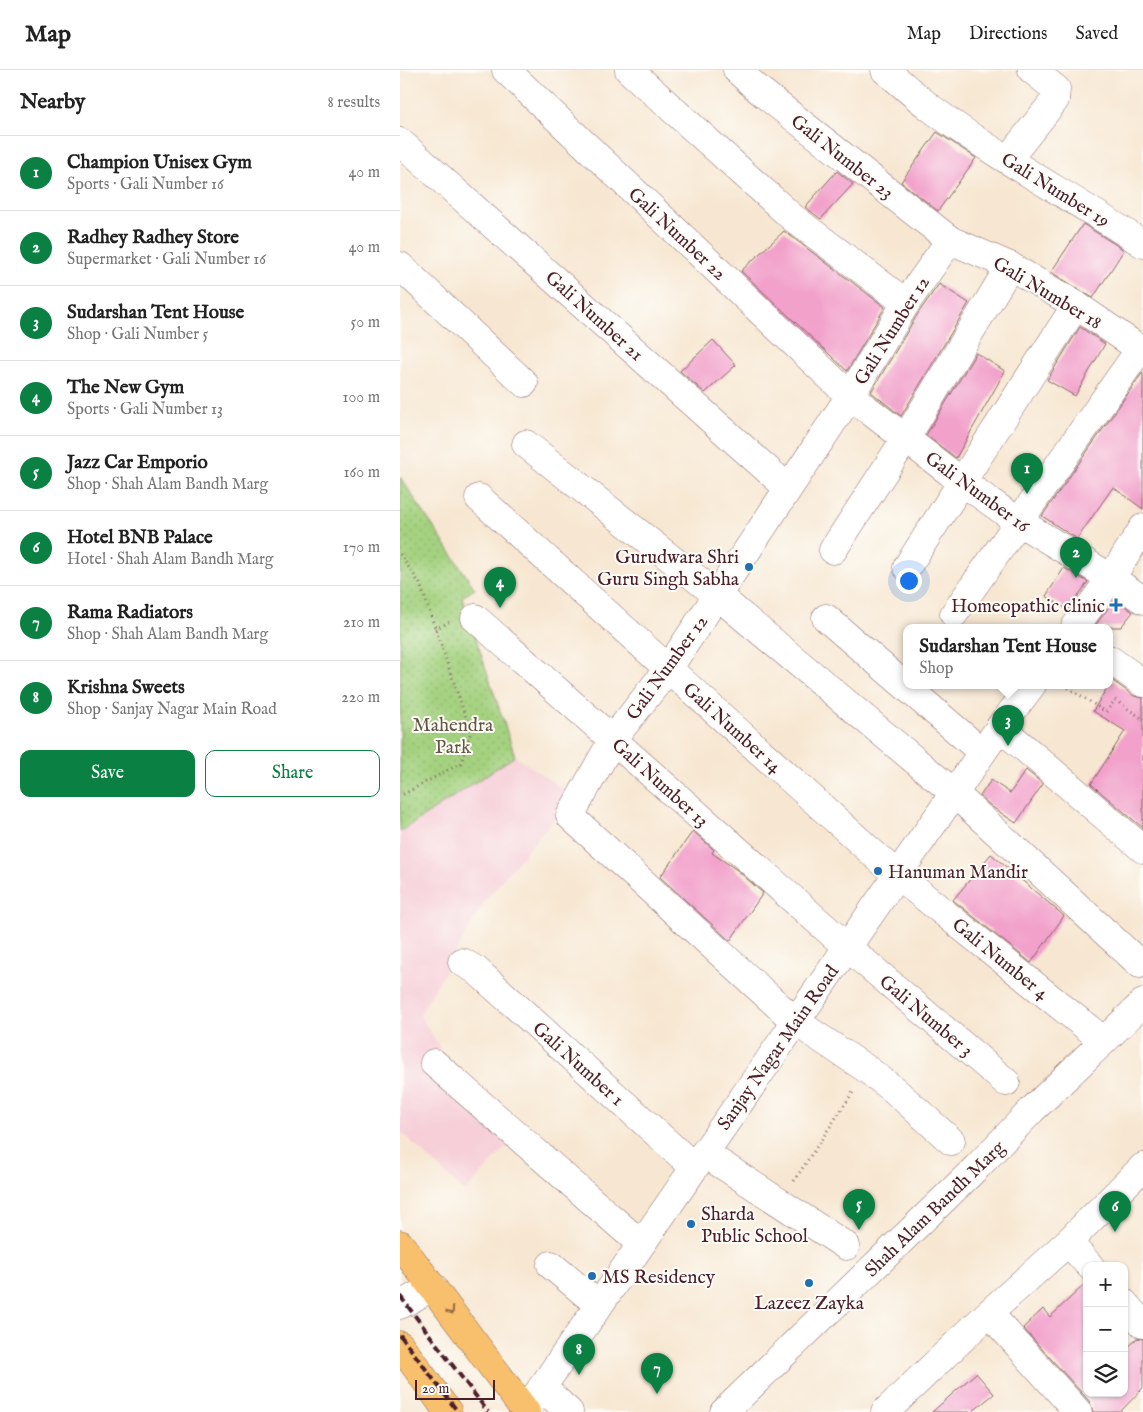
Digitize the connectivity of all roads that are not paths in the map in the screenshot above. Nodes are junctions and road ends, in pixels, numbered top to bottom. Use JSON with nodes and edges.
{"nodes":[{"id":1,"x":506,"y":70,"type":"edge"},
{"id":2,"x":629,"y":70,"type":"edge"},
{"id":3,"x":737,"y":70,"type":"edge"},
{"id":4,"x":886,"y":70,"type":"edge"},
{"id":5,"x":1032,"y":70,"type":"edge"},
{"id":6,"x":400,"y":142,"type":"edge"},
{"id":7,"x":1001,"y":155,"type":"junction"},
{"id":8,"x":1137,"y":233,"type":"edge"},
{"id":9,"x":950,"y":240,"type":"junction"},
{"id":10,"x":400,"y":266,"type":"edge"},
{"id":11,"x":1010,"y":266,"type":"junction"},
{"id":12,"x":906,"y":303,"type":"junction"},
{"id":13,"x":1076,"y":305,"type":"junction"},
{"id":14,"x":1141,"y":350,"type":"edge"},
{"id":15,"x":524,"y":383,"type":"dead end"},
{"id":16,"x":850,"y":396,"type":"junction"},
{"id":17,"x":906,"y":438,"type":"junction"},
{"id":18,"x":526,"y":444,"type":"dead end"},
{"id":19,"x":961,"y":481,"type":"junction"},
{"id":20,"x":788,"y":488,"type":"junction"},
{"id":21,"x":479,"y":498,"type":"dead end"},
{"id":22,"x":1019,"y":522,"type":"junction"},
{"id":23,"x":1143,"y":528,"type":"edge"},
{"id":24,"x":833,"y":550,"type":"dead end"},
{"id":25,"x":907,"y":567,"type":"dead end"},
{"id":26,"x":1111,"y":578,"type":"junction"},
{"id":27,"x":717,"y":595,"type":"junction"},
{"id":28,"x":1143,"y":600,"type":"edge"},
{"id":29,"x":954,"y":614,"type":"dead end"},
{"id":30,"x":475,"y":618,"type":"dead end"},
{"id":31,"x":826,"y":618,"type":"dead end"},
{"id":32,"x":1077,"y":624,"type":"edge"},
{"id":33,"x":1113,"y":662,"type":"edge"},
{"id":34,"x":668,"y":669,"type":"junction"},
{"id":35,"x":1143,"y":682,"type":"edge"},
{"id":36,"x":903,"y":684,"type":"edge"},
{"id":37,"x":909,"y":689,"type":"edge"},
{"id":38,"x":1029,"y":689,"type":"edge"},
{"id":39,"x":1000,"y":727,"type":"junction"},
{"id":40,"x":613,"y":740,"type":"junction"},
{"id":41,"x":982,"y":752,"type":"junction"},
{"id":42,"x":954,"y":793,"type":"junction"},
{"id":43,"x":1143,"y":848,"type":"edge"},
{"id":44,"x":897,"y":875,"type":"junction"},
{"id":45,"x":847,"y":947,"type":"junction"},
{"id":46,"x":462,"y":962,"type":"dead end"},
{"id":47,"x":1140,"y":964,"type":"dead end"},
{"id":48,"x":1143,"y":1003,"type":"edge"},
{"id":49,"x":796,"y":1022,"type":"junction"},
{"id":50,"x":1104,"y":1040,"type":"junction"},
{"id":51,"x":434,"y":1063,"type":"dead end"},
{"id":52,"x":1006,"y":1082,"type":"dead end"},
{"id":53,"x":951,"y":1141,"type":"dead end"},
{"id":54,"x":699,"y":1160,"type":"junction"},
{"id":55,"x":1143,"y":1167,"type":"edge"},
{"id":56,"x":1068,"y":1242,"type":"junction"},
{"id":57,"x":641,"y":1244,"type":"junction"},
{"id":58,"x":401,"y":1248,"type":"edge"},
{"id":59,"x":858,"y":1257,"type":"junction"},
{"id":60,"x":1086,"y":1262,"type":"edge"},
{"id":61,"x":551,"y":1265,"type":"dead end"},
{"id":62,"x":433,"y":1287,"type":"junction"},
{"id":63,"x":400,"y":1305,"type":"edge"},
{"id":64,"x":600,"y":1305,"type":"junction"},
{"id":65,"x":1128,"y":1307,"type":"edge"},
{"id":66,"x":989,"y":1313,"type":"junction"},
{"id":67,"x":1143,"y":1324,"type":"edge"},
{"id":68,"x":400,"y":1345,"type":"edge"},
{"id":69,"x":542,"y":1387,"type":"junction"},
{"id":70,"x":448,"y":1412,"type":"edge"},
{"id":71,"x":526,"y":1412,"type":"edge"},
{"id":72,"x":569,"y":1412,"type":"edge"},
{"id":73,"x":724,"y":1412,"type":"edge"},
{"id":74,"x":885,"y":1412,"type":"edge"},
{"id":75,"x":1078,"y":1412,"type":"edge"}],
"edges":[{"from":1,"to":16,"type":"street","name":"Gali Number 22"},
{"from":2,"to":12,"type":"street"},
{"from":3,"to":9,"type":"street","name":"Gali Number 23"},
{"from":4,"to":7,"type":"street","name":"Gali Number 19"},
{"from":5,"to":7,"type":"street"},
{"from":6,"to":20,"type":"street","name":"Gali Number 21"},
{"from":7,"to":8,"type":"street","name":"Gali Number 19"},
{"from":9,"to":11,"type":"street","name":"Gali Number 18"},
{"from":9,"to":12,"type":"street","name":"Gali Number 12"},
{"from":10,"to":15,"type":"street"},
{"from":11,"to":13,"type":"street","name":"Gali Number 18"},
{"from":11,"to":17,"type":"street"},
{"from":12,"to":16,"type":"street","name":"Gali Number 12"},
{"from":13,"to":14,"type":"street","name":"Gali Number 18"},
{"from":13,"to":19,"type":"street"},
{"from":14,"to":22,"type":"street"},
{"from":16,"to":17,"type":"street","name":"Gali Number 16"},
{"from":16,"to":20,"type":"street","name":"Gali Number 12"},
{"from":17,"to":19,"type":"street","name":"Gali Number 16"},
{"from":17,"to":24,"type":"street"},
{"from":18,"to":27,"type":"street"},
{"from":19,"to":22,"type":"street","name":"Gali Number 16"},
{"from":19,"to":25,"type":"street"},
{"from":20,"to":27,"type":"street","name":"Gali Number 12"},
{"from":21,"to":34,"type":"street","name":"Gali Number 14"},
{"from":22,"to":26,"type":"street","name":"Gali Number 16"},
{"from":22,"to":29,"type":"street"},
{"from":23,"to":26,"type":"street"},
{"from":26,"to":28,"type":"street","name":"Gali Number 16"},
{"from":26,"to":32,"type":"street"},
{"from":27,"to":34,"type":"street","name":"Gali Number 12"},
{"from":27,"to":42,"type":"street"},
{"from":30,"to":40,"type":"street","name":"Gali Number 13"},
{"from":31,"to":36,"type":"street"},
{"from":33,"to":35,"type":"street"},
{"from":34,"to":40,"type":"street","name":"Gali Number 12"},
{"from":34,"to":44,"type":"street","name":"Gali Number 14"},
{"from":37,"to":41,"type":"street"},
{"from":38,"to":39,"type":"street","name":"Sanjay Nagar Main Road"},
{"from":39,"to":41,"type":"street","name":"Sanjay Nagar Main Road"},
{"from":39,"to":43,"type":"street"},
{"from":40,"to":45,"type":"street","name":"Gali Number 13"},
{"from":40,"to":49,"type":"street","name":"Gali Number 12"},
{"from":41,"to":42,"type":"street","name":"Sanjay Nagar Main Road"},
{"from":42,"to":44,"type":"street","name":"Sanjay Nagar Main Road"},
{"from":42,"to":47,"type":"street"},
{"from":44,"to":45,"type":"street","name":"Sanjay Nagar Main Road"},
{"from":44,"to":50,"type":"street","name":"Gali Number 4"},
{"from":45,"to":49,"type":"street","name":"Sanjay Nagar Main Road"},
{"from":45,"to":52,"type":"street","name":"Gali Number 3"},
{"from":46,"to":54,"type":"street","name":"Gali Number 1"},
{"from":48,"to":50,"type":"street","name":"Shah Alam Bandh Marg"},
{"from":49,"to":53,"type":"street"},
{"from":49,"to":54,"type":"street","name":"Sanjay Nagar Main Road"},
{"from":50,"to":59,"type":"street","name":"Shah Alam Bandh Marg"},
{"from":51,"to":57,"type":"street"},
{"from":54,"to":57,"type":"street","name":"Sanjay Nagar Main Road"},
{"from":54,"to":59,"type":"street","name":"Gali Number 1"},
{"from":55,"to":56,"type":"street"},
{"from":56,"to":60,"type":"street"},
{"from":56,"to":66,"type":"street"},
{"from":57,"to":64,"type":"street","name":"Sanjay Nagar Main Road"},
{"from":58,"to":62,"type":"main road"},
{"from":59,"to":73,"type":"street","name":"Shah Alam Bandh Marg"},
{"from":61,"to":64,"type":"street"},
{"from":62,"to":63,"type":"street"},
{"from":62,"to":71,"type":"main road","one_way":true},
{"from":64,"to":69,"type":"street","name":"Sanjay Nagar Main Road"},
{"from":65,"to":67,"type":"street"},
{"from":66,"to":74,"type":"street"},
{"from":66,"to":75,"type":"street"},
{"from":68,"to":70,"type":"main road"},
{"from":69,"to":71,"type":"street","name":"Sanjay Nagar Main Road"},
{"from":69,"to":72,"type":"street"}]}
